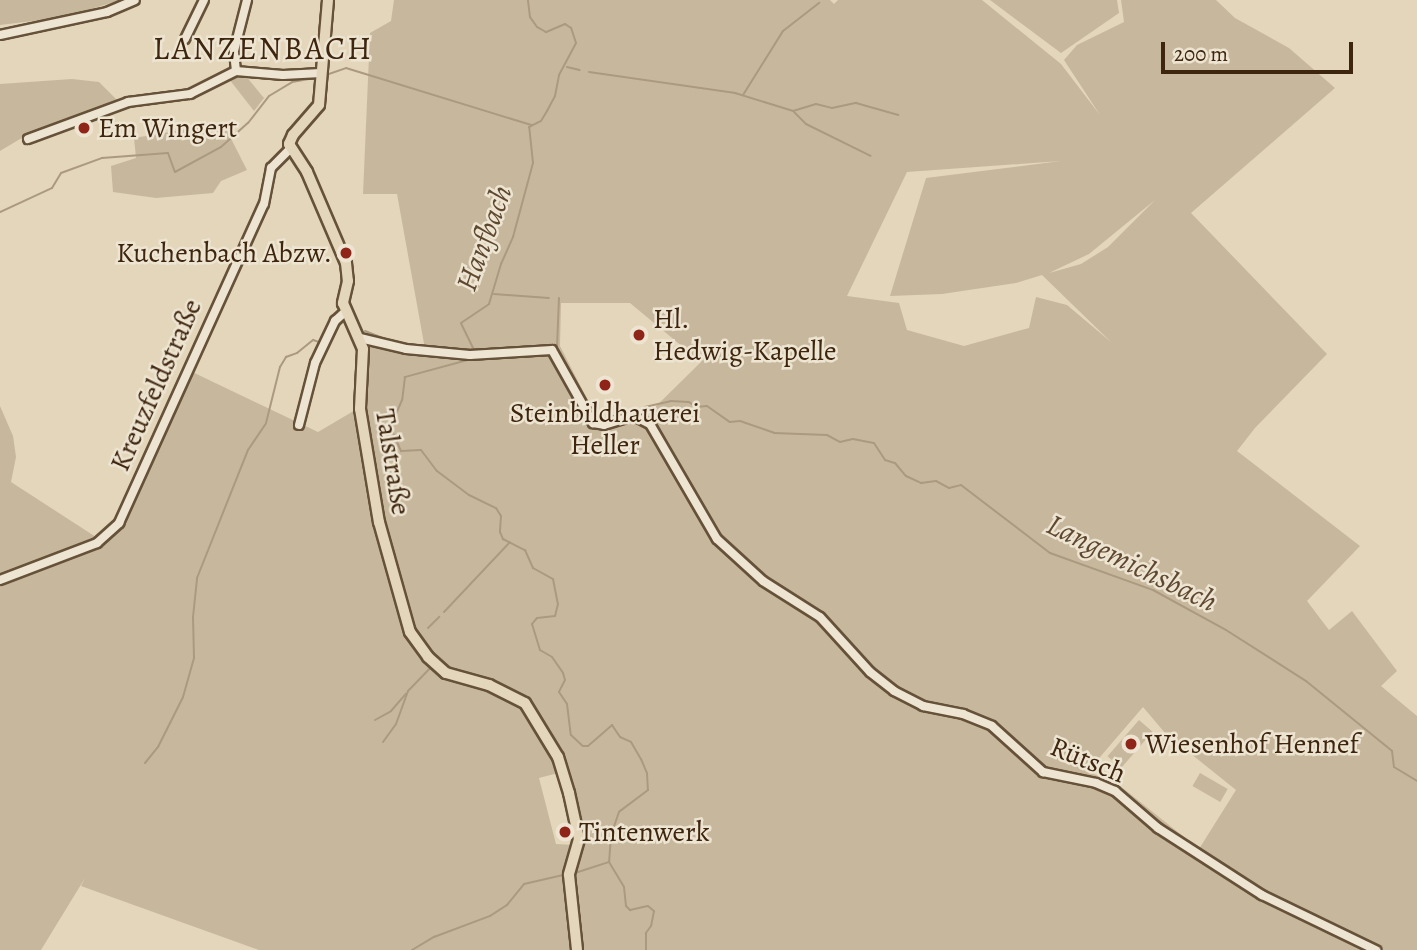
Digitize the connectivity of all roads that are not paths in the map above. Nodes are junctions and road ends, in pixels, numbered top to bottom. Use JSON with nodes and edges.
{"nodes":[{"id":1,"x":135,"y":0,"type":"edge"},
{"id":2,"x":204,"y":0,"type":"edge"},
{"id":3,"x":247,"y":0,"type":"edge"},
{"id":4,"x":327,"y":0,"type":"edge"},
{"id":5,"x":0,"y":36,"type":"edge"},
{"id":6,"x":185,"y":39,"type":"dead end"},
{"id":7,"x":236,"y":71,"type":"junction"},
{"id":8,"x":321,"y":73,"type":"junction"},
{"id":9,"x":28,"y":139,"type":"dead end"},
{"id":10,"x":291,"y":148,"type":"junction"},
{"id":11,"x":345,"y":312,"type":"junction"},
{"id":12,"x":360,"y":338,"type":"junction"},
{"id":13,"x":299,"y":425,"type":"dead end"},
{"id":14,"x":0,"y":580,"type":"edge"},
{"id":15,"x":578,"y":950,"type":"edge"},
{"id":16,"x":1376,"y":950,"type":"edge"}],
"edges":[{"from":1,"to":5,"type":"street"},
{"from":2,"to":6,"type":"street"},
{"from":3,"to":7,"type":"street"},
{"from":4,"to":8,"type":"main road"},
{"from":7,"to":8,"type":"street"},
{"from":7,"to":9,"type":"street"},
{"from":8,"to":10,"type":"main road"},
{"from":10,"to":11,"type":"main road"},
{"from":10,"to":14,"type":"street","name":"Kreuzfeldstraße"},
{"from":11,"to":12,"type":"main road","name":"Talstraße"},
{"from":11,"to":13,"type":"street"},
{"from":12,"to":15,"type":"main road","name":"Talstraße"},
{"from":12,"to":16,"type":"street","name":"Rütsch"}]}
